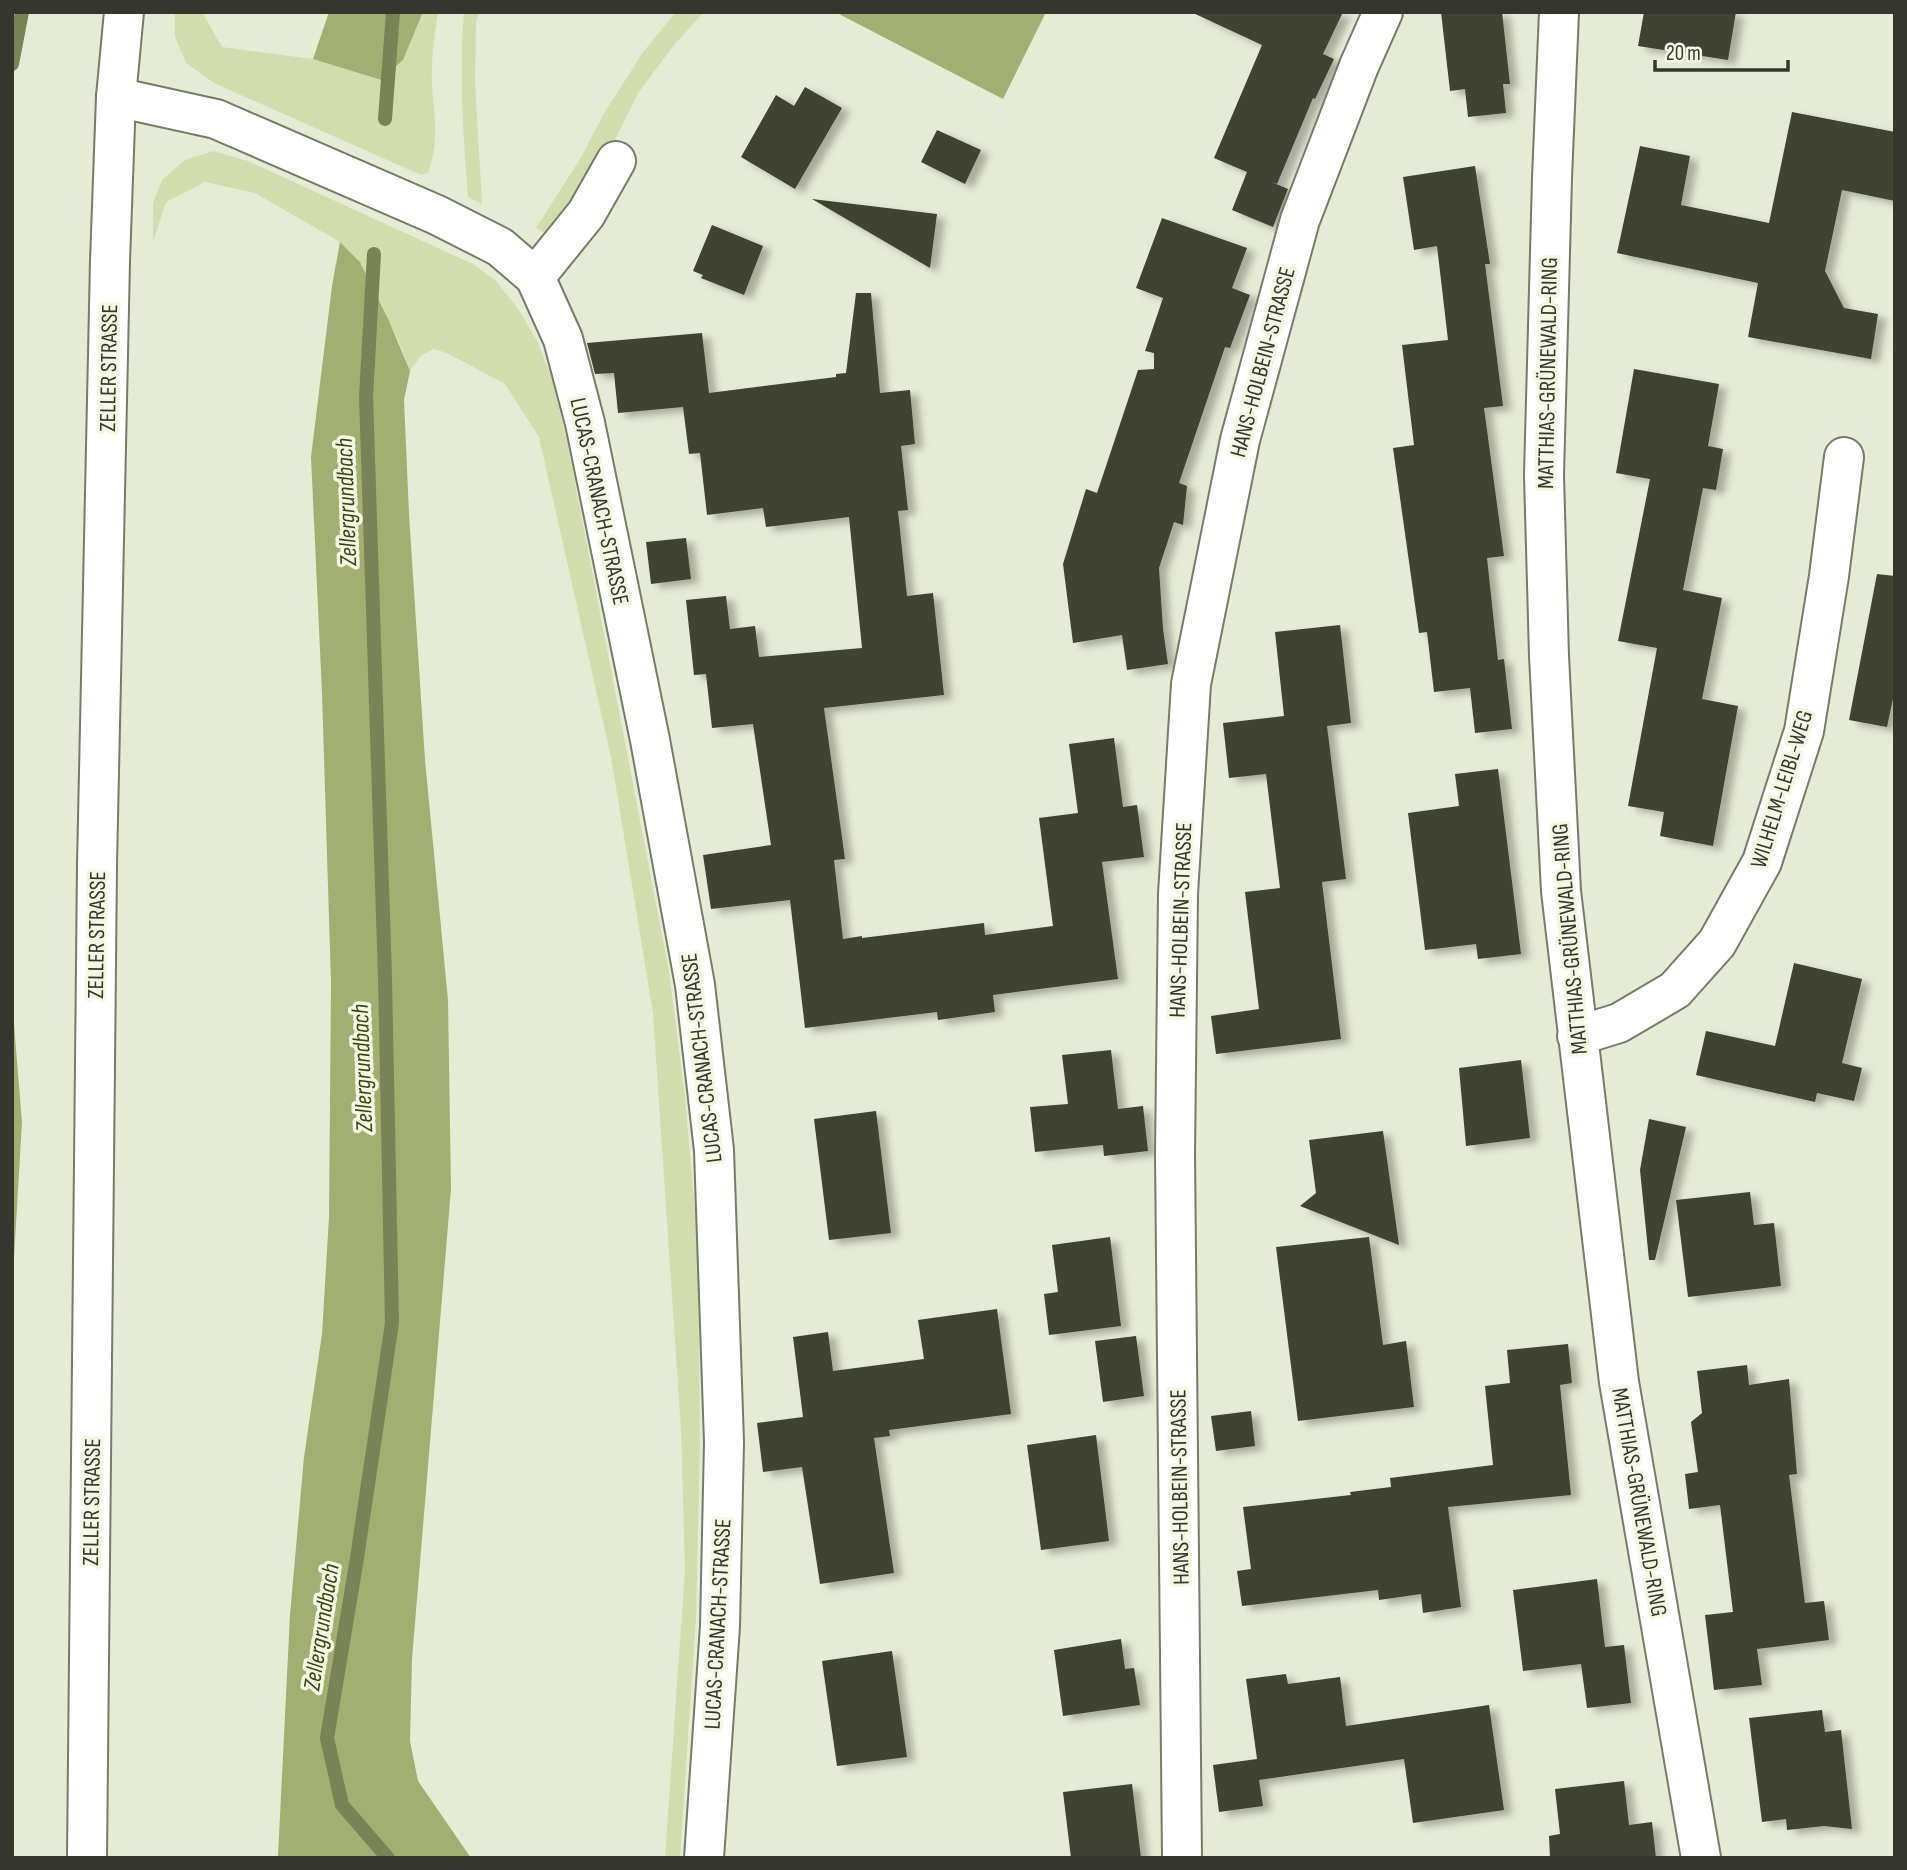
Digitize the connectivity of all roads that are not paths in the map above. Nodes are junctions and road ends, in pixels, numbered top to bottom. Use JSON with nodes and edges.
{"nodes":[{"id":1,"x":124,"y":12,"type":"edge"},
{"id":2,"x":1384,"y":12,"type":"edge"},
{"id":3,"x":1559,"y":12,"type":"edge"},
{"id":4,"x":116,"y":97,"type":"junction"},
{"id":5,"x":617,"y":161,"type":"dead end"},
{"id":6,"x":535,"y":277,"type":"junction"},
{"id":7,"x":1844,"y":457,"type":"dead end"},
{"id":8,"x":1577,"y":1036,"type":"junction"},
{"id":9,"x":87,"y":1858,"type":"edge"},
{"id":10,"x":704,"y":1858,"type":"edge"},
{"id":11,"x":1182,"y":1858,"type":"edge"},
{"id":12,"x":1701,"y":1858,"type":"edge"}],
"edges":[{"from":1,"to":4,"type":"street","name":"ZELLER STRASSE"},
{"from":2,"to":11,"type":"street","name":"HANS-HOLBEIN-STRASSE"},
{"from":3,"to":8,"type":"street","name":"MATTHIAS-GRÜNEWALD-RING"},
{"from":4,"to":6,"type":"street","name":"LUCAS-CRANACH-STRASSE"},
{"from":4,"to":9,"type":"street","name":"ZELLER STRASSE"},
{"from":5,"to":6,"type":"street"},
{"from":6,"to":10,"type":"street","name":"LUCAS-CRANACH-STRASSE"},
{"from":7,"to":8,"type":"street","name":"WILHELM-LEIBL-WEG"},
{"from":8,"to":12,"type":"street","name":"MATTHIAS-GRÜNEWALD-RING"}]}
